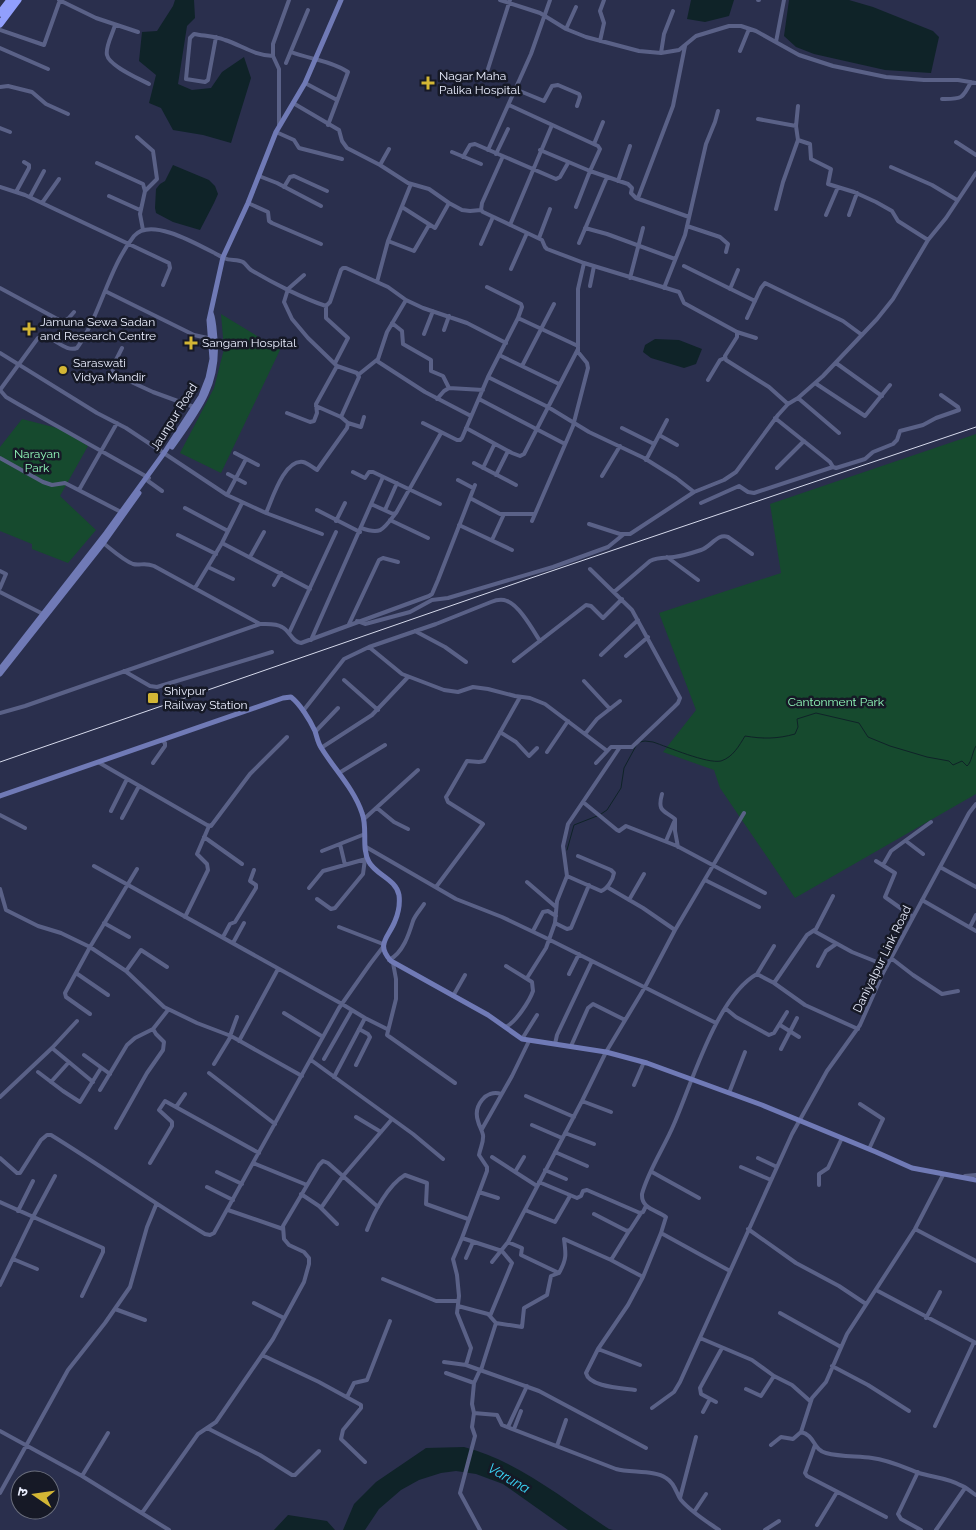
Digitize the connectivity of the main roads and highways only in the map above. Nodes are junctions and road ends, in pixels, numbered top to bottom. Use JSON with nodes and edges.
{"nodes":[{"id":1,"x":10,"y":0,"type":"edge"},
{"id":2,"x":18,"y":0,"type":"edge"},
{"id":3,"x":0,"y":13,"type":"edge"},
{"id":4,"x":0,"y":24,"type":"edge"}],
"edges":[{"from":1,"to":3,"type":"highway"},
{"from":2,"to":4,"type":"highway"}]}
